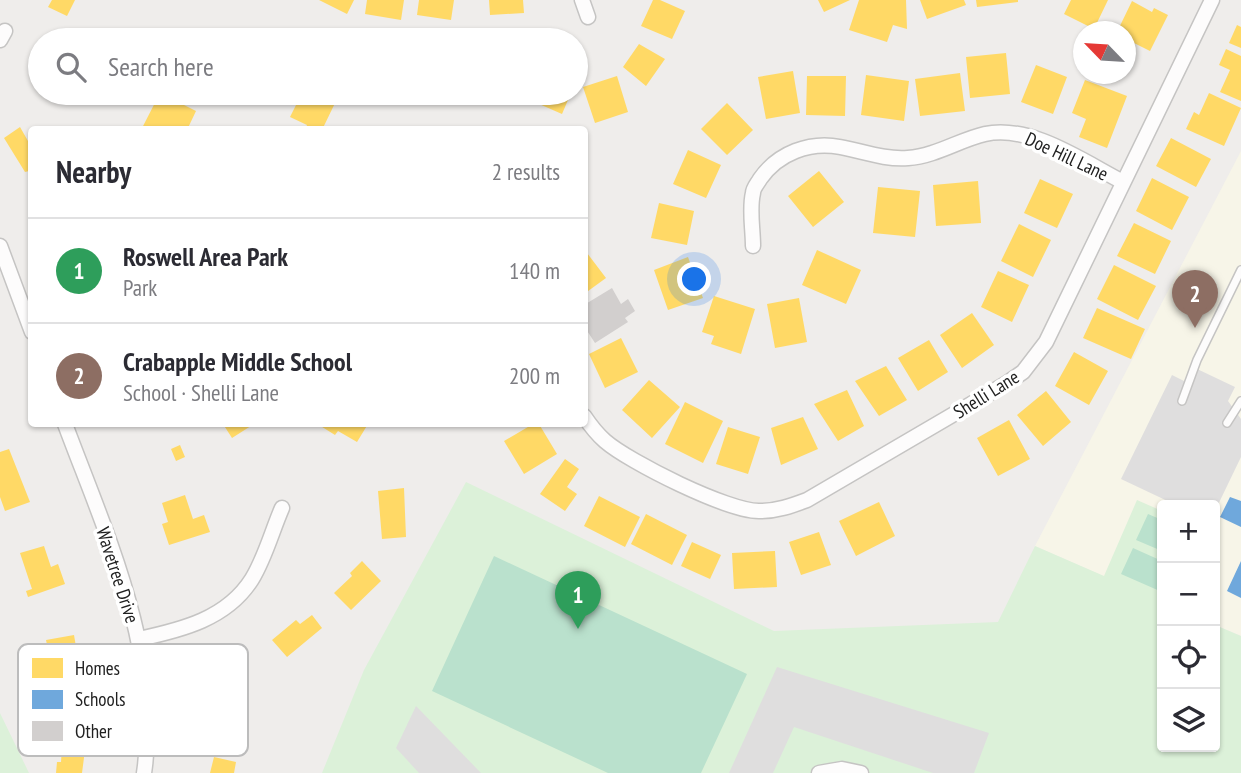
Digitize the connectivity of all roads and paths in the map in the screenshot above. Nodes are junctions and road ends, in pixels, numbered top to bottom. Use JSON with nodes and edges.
{"nodes":[{"id":1,"x":582,"y":0,"type":"edge"},
{"id":2,"x":1211,"y":0,"type":"edge"},
{"id":3,"x":588,"y":17,"type":"dead end"},
{"id":4,"x":1124,"y":182,"type":"junction"},
{"id":5,"x":0,"y":246,"type":"edge"},
{"id":6,"x":753,"y":246,"type":"dead end"},
{"id":7,"x":1241,"y":270,"type":"edge"},
{"id":8,"x":28,"y":321,"type":"edge"},
{"id":9,"x":1182,"y":401,"type":"dead end"},
{"id":10,"x":1240,"y":407,"type":"edge"},
{"id":11,"x":588,"y":421,"type":"edge"},
{"id":12,"x":1227,"y":423,"type":"dead end"},
{"id":13,"x":66,"y":427,"type":"edge"},
{"id":14,"x":282,"y":508,"type":"dead end"},
{"id":15,"x":138,"y":639,"type":"junction"},
{"id":16,"x":139,"y":644,"type":"edge"},
{"id":17,"x":819,"y":773,"type":"edge"},
{"id":18,"x":860,"y":773,"type":"edge"}],
"edges":[{"from":1,"to":3,"type":"street"},
{"from":2,"to":4,"type":"street","name":"Shelli Lane"},
{"from":4,"to":6,"type":"street","name":"Doe Hill Lane"},
{"from":4,"to":11,"type":"street","name":"Shelli Lane"},
{"from":5,"to":8,"type":"street"},
{"from":7,"to":9,"type":"lane"},
{"from":10,"to":12,"type":"lane"},
{"from":13,"to":15,"type":"street","name":"Wavetree Drive"},
{"from":14,"to":15,"type":"street"},
{"from":15,"to":16,"type":"street","name":"Wavetree Drive"},
{"from":17,"to":18,"type":"street"}]}
